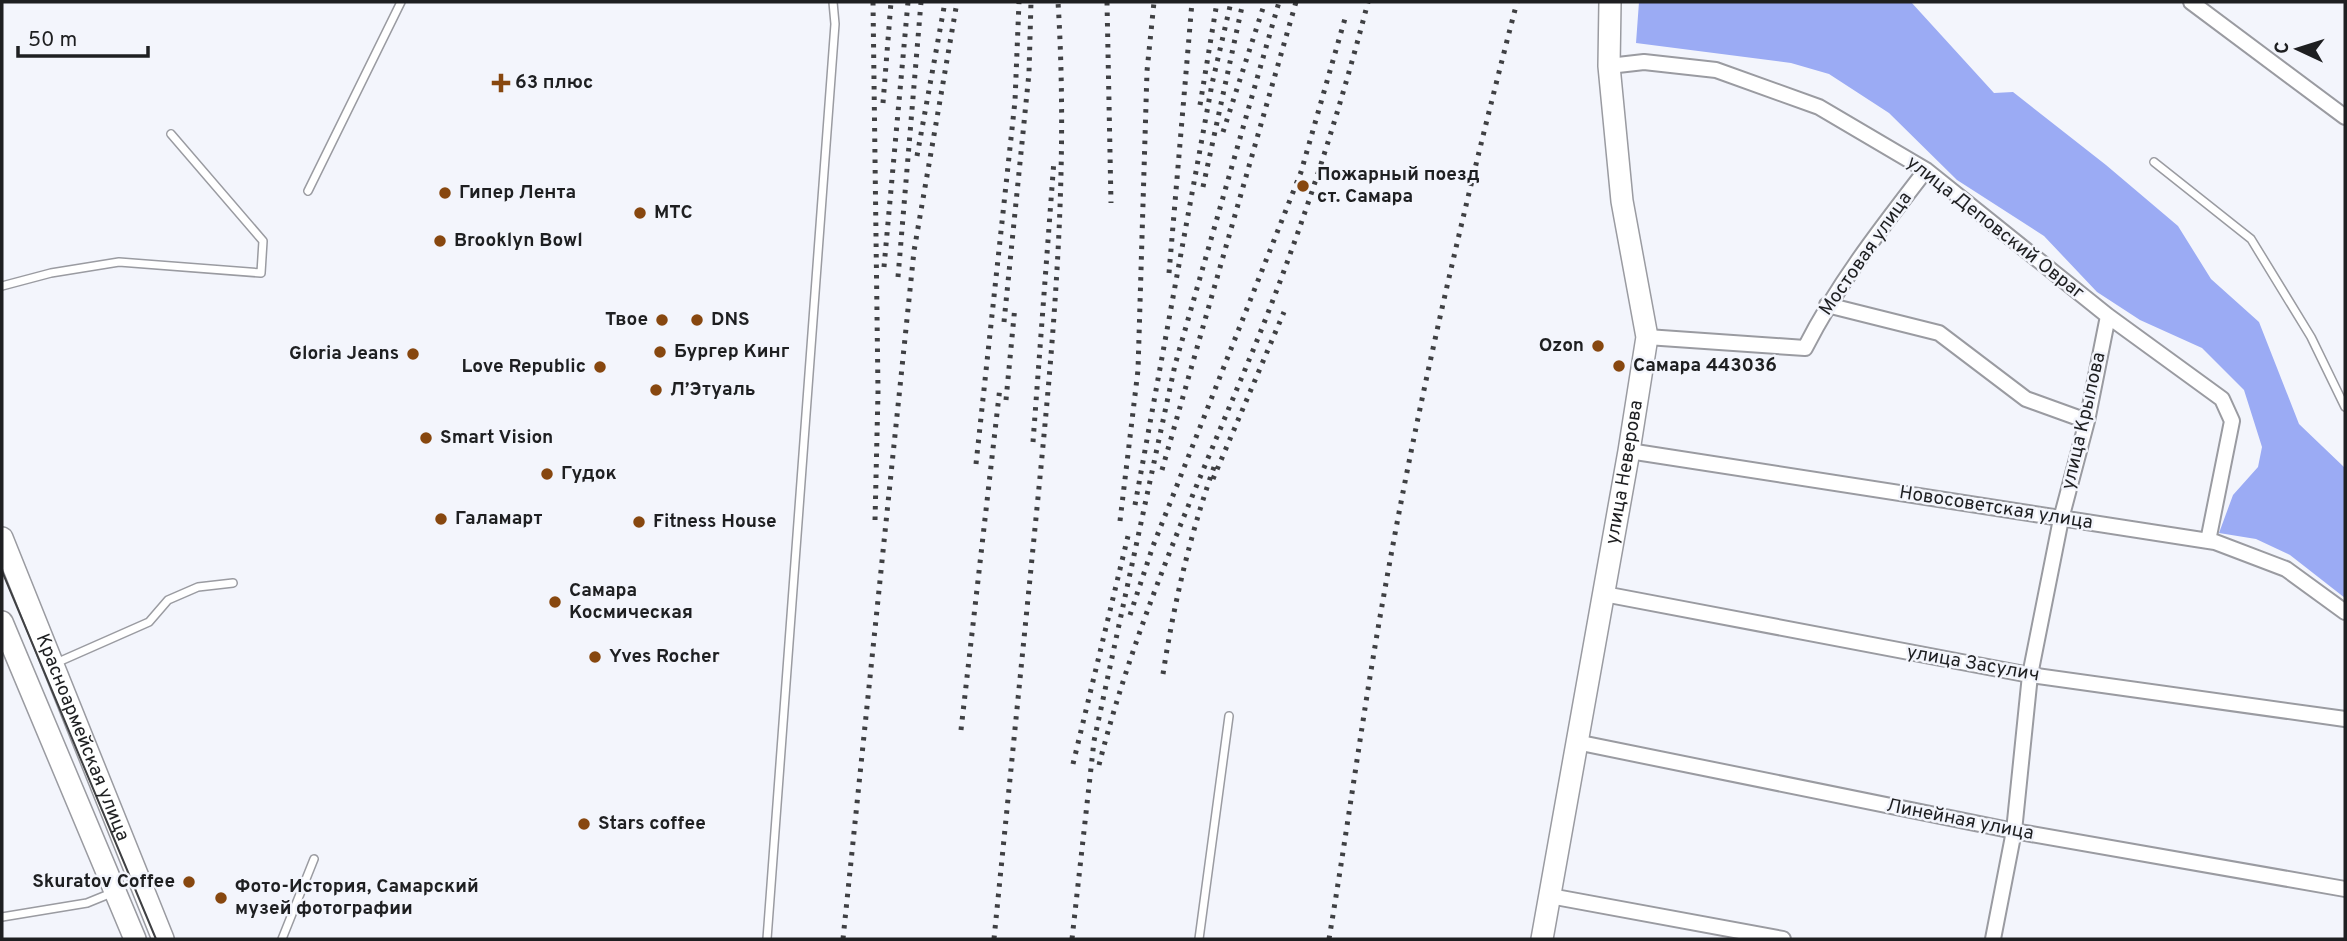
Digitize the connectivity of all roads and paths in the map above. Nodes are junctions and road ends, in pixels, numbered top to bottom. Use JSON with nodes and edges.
{"nodes":[{"id":1,"x":401,"y":2,"type":"edge"},
{"id":2,"x":833,"y":2,"type":"edge"},
{"id":3,"x":1609,"y":2,"type":"edge"},
{"id":4,"x":2191,"y":2,"type":"edge"},
{"id":5,"x":1609,"y":66,"type":"junction"},
{"id":6,"x":2345,"y":117,"type":"edge"},
{"id":7,"x":171,"y":134,"type":"dead end"},
{"id":8,"x":2154,"y":162,"type":"dead end"},
{"id":9,"x":1926,"y":170,"type":"junction"},
{"id":10,"x":308,"y":191,"type":"dead end"},
{"id":11,"x":2,"y":286,"type":"edge"},
{"id":12,"x":1827,"y":305,"type":"junction"},
{"id":13,"x":2108,"y":316,"type":"junction"},
{"id":14,"x":1647,"y":337,"type":"junction"},
{"id":15,"x":2345,"y":407,"type":"edge"},
{"id":16,"x":2087,"y":421,"type":"junction"},
{"id":17,"x":1629,"y":451,"type":"junction"},
{"id":18,"x":2061,"y":519,"type":"junction"},
{"id":19,"x":2,"y":538,"type":"edge"},
{"id":20,"x":2208,"y":541,"type":"junction"},
{"id":21,"x":233,"y":583,"type":"dead end"},
{"id":22,"x":1604,"y":594,"type":"junction"},
{"id":23,"x":2345,"y":612,"type":"edge"},
{"id":24,"x":2,"y":622,"type":"edge"},
{"id":25,"x":54,"y":664,"type":"junction"},
{"id":26,"x":2030,"y":675,"type":"junction"},
{"id":27,"x":1229,"y":716,"type":"dead end"},
{"id":28,"x":2345,"y":719,"type":"edge"},
{"id":29,"x":1576,"y":743,"type":"junction"},
{"id":30,"x":2014,"y":831,"type":"junction"},
{"id":31,"x":314,"y":859,"type":"dead end"},
{"id":32,"x":2345,"y":889,"type":"edge"},
{"id":33,"x":115,"y":891,"type":"junction"},
{"id":34,"x":1550,"y":896,"type":"junction"},
{"id":35,"x":2,"y":917,"type":"edge"},
{"id":36,"x":135,"y":939,"type":"edge"},
{"id":37,"x":163,"y":939,"type":"edge"},
{"id":38,"x":282,"y":939,"type":"edge"},
{"id":39,"x":767,"y":939,"type":"edge"},
{"id":40,"x":1199,"y":939,"type":"edge"},
{"id":41,"x":1542,"y":939,"type":"edge"},
{"id":42,"x":1783,"y":939,"type":"edge"},
{"id":43,"x":1993,"y":939,"type":"edge"}],
"edges":[{"from":1,"to":10,"type":"lane"},
{"from":2,"to":39,"type":"lane"},
{"from":3,"to":5,"type":"street","name":"улица Неверова"},
{"from":4,"to":6,"type":"street"},
{"from":5,"to":9,"type":"street","name":"улица Деповский Овраг"},
{"from":5,"to":14,"type":"street","name":"улица Неверова"},
{"from":7,"to":11,"type":"lane"},
{"from":8,"to":15,"type":"lane"},
{"from":9,"to":12,"type":"street","name":"Мостовая улица"},
{"from":9,"to":13,"type":"street","name":"улица Деповский Овраг"},
{"from":12,"to":14,"type":"street","name":"Мостовая улица"},
{"from":12,"to":16,"type":"street"},
{"from":13,"to":16,"type":"street","name":"улица Крылова"},
{"from":13,"to":20,"type":"street","name":"улица Деповский Овраг"},
{"from":14,"to":17,"type":"street","name":"улица Неверова"},
{"from":16,"to":18,"type":"street","name":"улица Крылова"},
{"from":17,"to":18,"type":"street","name":"Новосоветская улица"},
{"from":17,"to":22,"type":"street","name":"улица Неверова"},
{"from":18,"to":20,"type":"street","name":"Новосоветская улица"},
{"from":18,"to":26,"type":"street","name":"улица Крылова"},
{"from":19,"to":25,"type":"street","name":"Красноармейская улица"},
{"from":20,"to":23,"type":"street","name":"Новосоветская улица"},
{"from":21,"to":25,"type":"lane"},
{"from":22,"to":26,"type":"street","name":"улица Засулич"},
{"from":22,"to":29,"type":"street","name":"улица Неверова"},
{"from":24,"to":33,"type":"street","name":"Красноармейская улица"},
{"from":25,"to":37,"type":"street","name":"Красноармейская улица"},
{"from":26,"to":28,"type":"street","name":"улица Засулич"},
{"from":26,"to":30,"type":"street","name":"улица Крылова"},
{"from":27,"to":40,"type":"lane"},
{"from":29,"to":30,"type":"street","name":"Линейная улица"},
{"from":29,"to":34,"type":"street","name":"улица Неверова"},
{"from":30,"to":32,"type":"street","name":"Линейная улица"},
{"from":30,"to":43,"type":"street","name":"улица Крылова"},
{"from":31,"to":38,"type":"lane"},
{"from":33,"to":35,"type":"lane"},
{"from":33,"to":36,"type":"street","name":"Красноармейская улица"},
{"from":34,"to":41,"type":"street","name":"улица Неверова"},
{"from":34,"to":42,"type":"street"}]}
